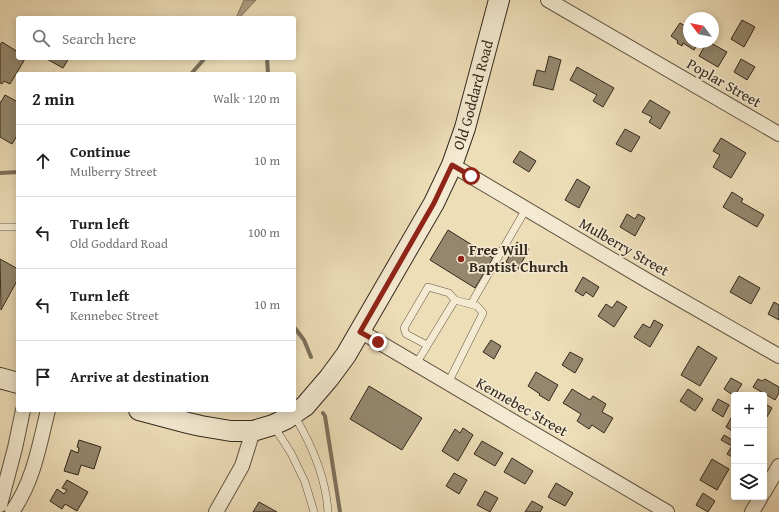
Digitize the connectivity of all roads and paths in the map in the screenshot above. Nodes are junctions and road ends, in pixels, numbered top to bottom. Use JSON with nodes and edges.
{"nodes":[{"id":1,"x":499,"y":0,"type":"edge"},
{"id":2,"x":548,"y":0,"type":"edge"},
{"id":3,"x":779,"y":134,"type":"edge"},
{"id":4,"x":452,"y":165,"type":"junction"},
{"id":5,"x":526,"y":209,"type":"junction"},
{"id":6,"x":0,"y":227,"type":"edge"},
{"id":7,"x":16,"y":227,"type":"edge"},
{"id":8,"x":455,"y":300,"type":"junction"},
{"id":9,"x":471,"y":304,"type":"junction"},
{"id":10,"x":360,"y":332,"type":"junction"},
{"id":11,"x":427,"y":345,"type":"junction"},
{"id":12,"x":779,"y":356,"type":"edge"},
{"id":13,"x":416,"y":364,"type":"junction"},
{"id":14,"x":0,"y":378,"type":"edge"},
{"id":15,"x":16,"y":382,"type":"edge"},
{"id":16,"x":448,"y":383,"type":"junction"},
{"id":17,"x":23,"y":412,"type":"edge"},
{"id":18,"x":48,"y":412,"type":"edge"},
{"id":19,"x":146,"y":412,"type":"edge"},
{"id":20,"x":294,"y":414,"type":"junction"},
{"id":21,"x":273,"y":425,"type":"junction"},
{"id":22,"x":253,"y":431,"type":"junction"},
{"id":23,"x":15,"y":448,"type":"junction"},
{"id":24,"x":38,"y":453,"type":"junction"},
{"id":25,"x":779,"y":466,"type":"edge"},
{"id":26,"x":767,"y":487,"type":"edge"},
{"id":27,"x":759,"y":500,"type":"edge"},
{"id":28,"x":0,"y":505,"type":"edge"},
{"id":29,"x":12,"y":512,"type":"edge"},
{"id":30,"x":216,"y":512,"type":"edge"},
{"id":31,"x":314,"y":512,"type":"edge"},
{"id":32,"x":328,"y":512,"type":"edge"},
{"id":33,"x":667,"y":512,"type":"edge"},
{"id":34,"x":752,"y":512,"type":"edge"}],
"edges":[{"from":1,"to":4,"type":"street","name":"Old Goddard Road"},
{"from":2,"to":3,"type":"street","name":"Poplar Street"},
{"from":4,"to":5,"type":"street","name":"Mulberry Street"},
{"from":4,"to":10,"type":"street","name":"Old Goddard Road"},
{"from":5,"to":9,"type":"lane"},
{"from":5,"to":12,"type":"street","name":"Mulberry Street"},
{"from":6,"to":7,"type":"lane"},
{"from":8,"to":9,"type":"lane"},
{"from":8,"to":11,"type":"lane"},
{"from":8,"to":11,"type":"lane"},
{"from":9,"to":16,"type":"lane"},
{"from":10,"to":13,"type":"street","name":"Kennebec Street"},
{"from":10,"to":20,"type":"street","name":"Old Goddard Road"},
{"from":11,"to":13,"type":"lane"},
{"from":13,"to":16,"type":"street","name":"Kennebec Street"},
{"from":14,"to":15,"type":"street"},
{"from":16,"to":33,"type":"street","name":"Kennebec Street"},
{"from":17,"to":23,"type":"street"},
{"from":18,"to":24,"type":"street"},
{"from":19,"to":22,"type":"street","name":"Old Goddard Road"},
{"from":20,"to":21,"type":"street","name":"Old Goddard Road"},
{"from":20,"to":32,"type":"lane"},
{"from":21,"to":22,"type":"street","name":"Old Goddard Road"},
{"from":21,"to":31,"type":"lane"},
{"from":22,"to":30,"type":"street"},
{"from":23,"to":24,"type":"street"},
{"from":23,"to":28,"type":"street"},
{"from":24,"to":29,"type":"street"},
{"from":25,"to":26,"type":"street"},
{"from":27,"to":34,"type":"street"}]}
